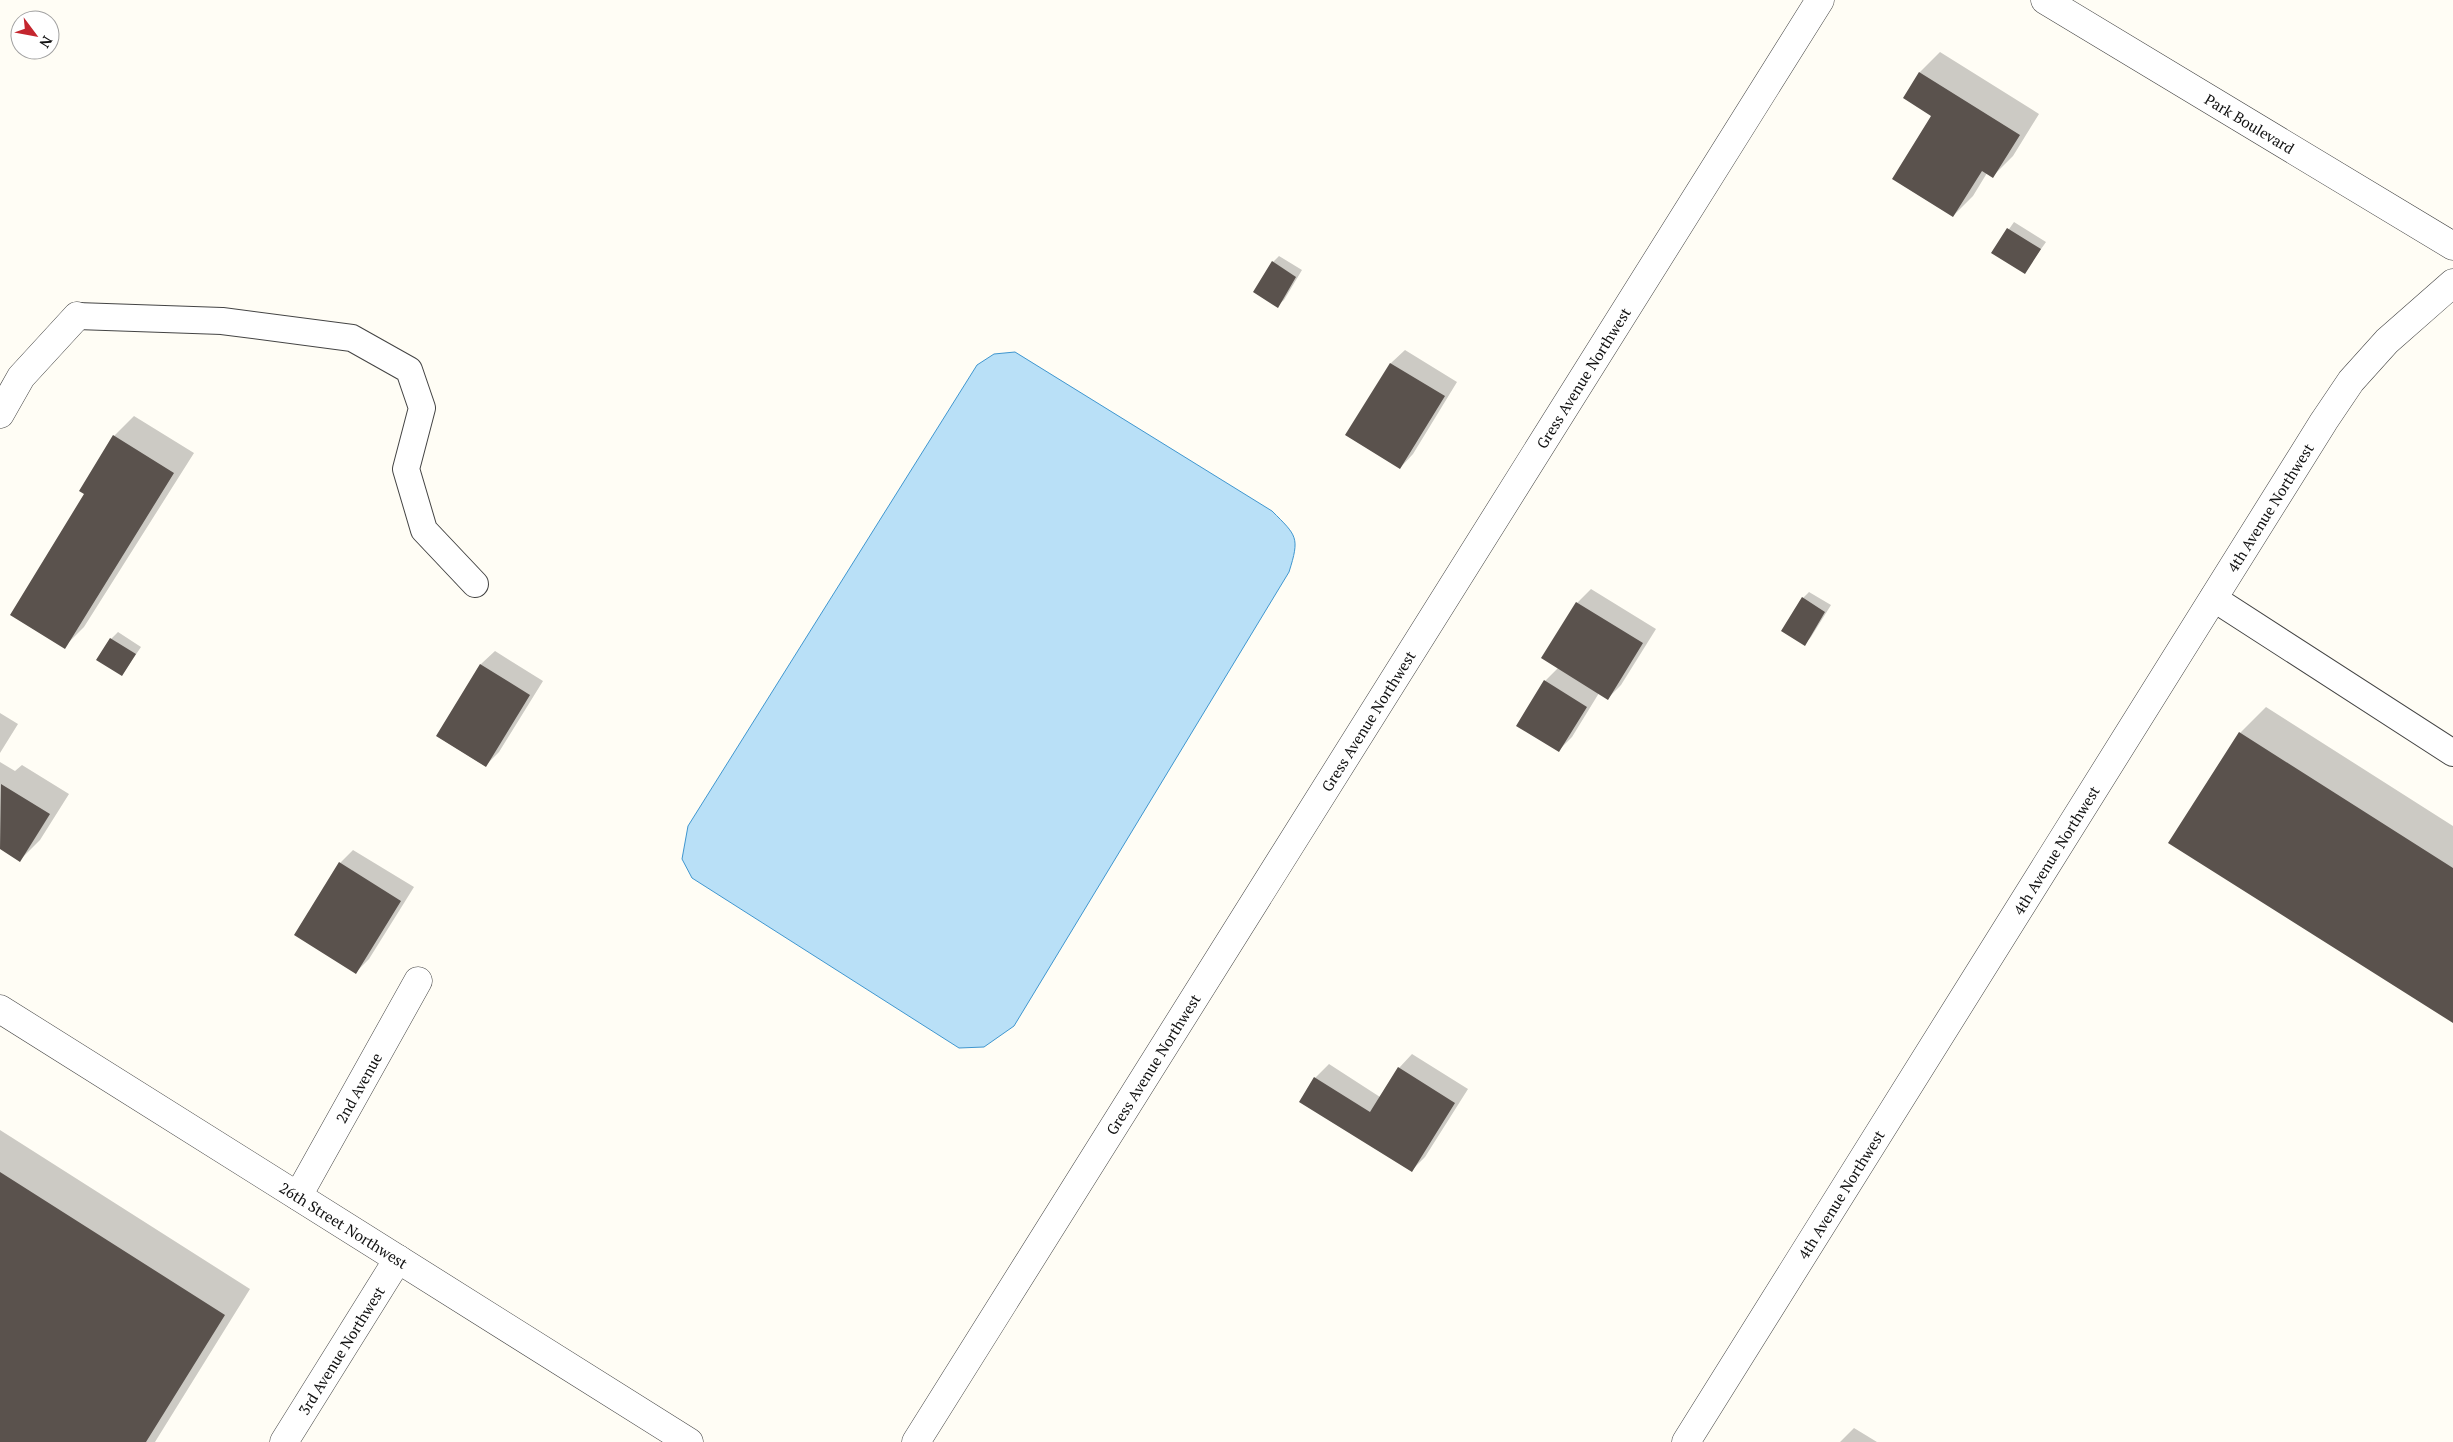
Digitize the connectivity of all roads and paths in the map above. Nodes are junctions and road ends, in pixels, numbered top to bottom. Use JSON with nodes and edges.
{"nodes":[{"id":1,"x":1820,"y":0,"type":"edge"},
{"id":2,"x":2045,"y":0,"type":"edge"},
{"id":3,"x":2453,"y":246,"type":"edge"},
{"id":4,"x":2453,"y":283,"type":"edge"},
{"id":5,"x":77,"y":316,"type":"joint"},
{"id":6,"x":0,"y":414,"type":"edge"},
{"id":7,"x":475,"y":584,"type":"dead end"},
{"id":8,"x":2213,"y":598,"type":"junction"},
{"id":9,"x":2453,"y":753,"type":"edge"},
{"id":10,"x":418,"y":981,"type":"dead end"},
{"id":11,"x":0,"y":1009,"type":"edge"},
{"id":12,"x":298,"y":1196,"type":"junction"},
{"id":13,"x":398,"y":1259,"type":"junction"},
{"id":14,"x":284,"y":1442,"type":"edge"},
{"id":15,"x":689,"y":1442,"type":"edge"},
{"id":16,"x":916,"y":1442,"type":"edge"},
{"id":17,"x":1686,"y":1442,"type":"edge"}],
"edges":[{"from":1,"to":16,"type":"street","name":"Gress Avenue Northwest"},
{"from":2,"to":3,"type":"street","name":"Park Boulevard"},
{"from":4,"to":8,"type":"street","name":"4th Avenue Northwest"},
{"from":5,"to":6,"type":"street"},
{"from":5,"to":7,"type":"lane"},
{"from":8,"to":9,"type":"lane"},
{"from":8,"to":17,"type":"street","name":"4th Avenue Northwest"},
{"from":10,"to":12,"type":"street","name":"2nd Avenue"},
{"from":11,"to":12,"type":"street","name":"26th Street Northwest"},
{"from":12,"to":13,"type":"street","name":"26th Street Northwest"},
{"from":13,"to":14,"type":"street","name":"3rd Avenue Northwest"},
{"from":13,"to":15,"type":"street","name":"26th Street Northwest"}]}
